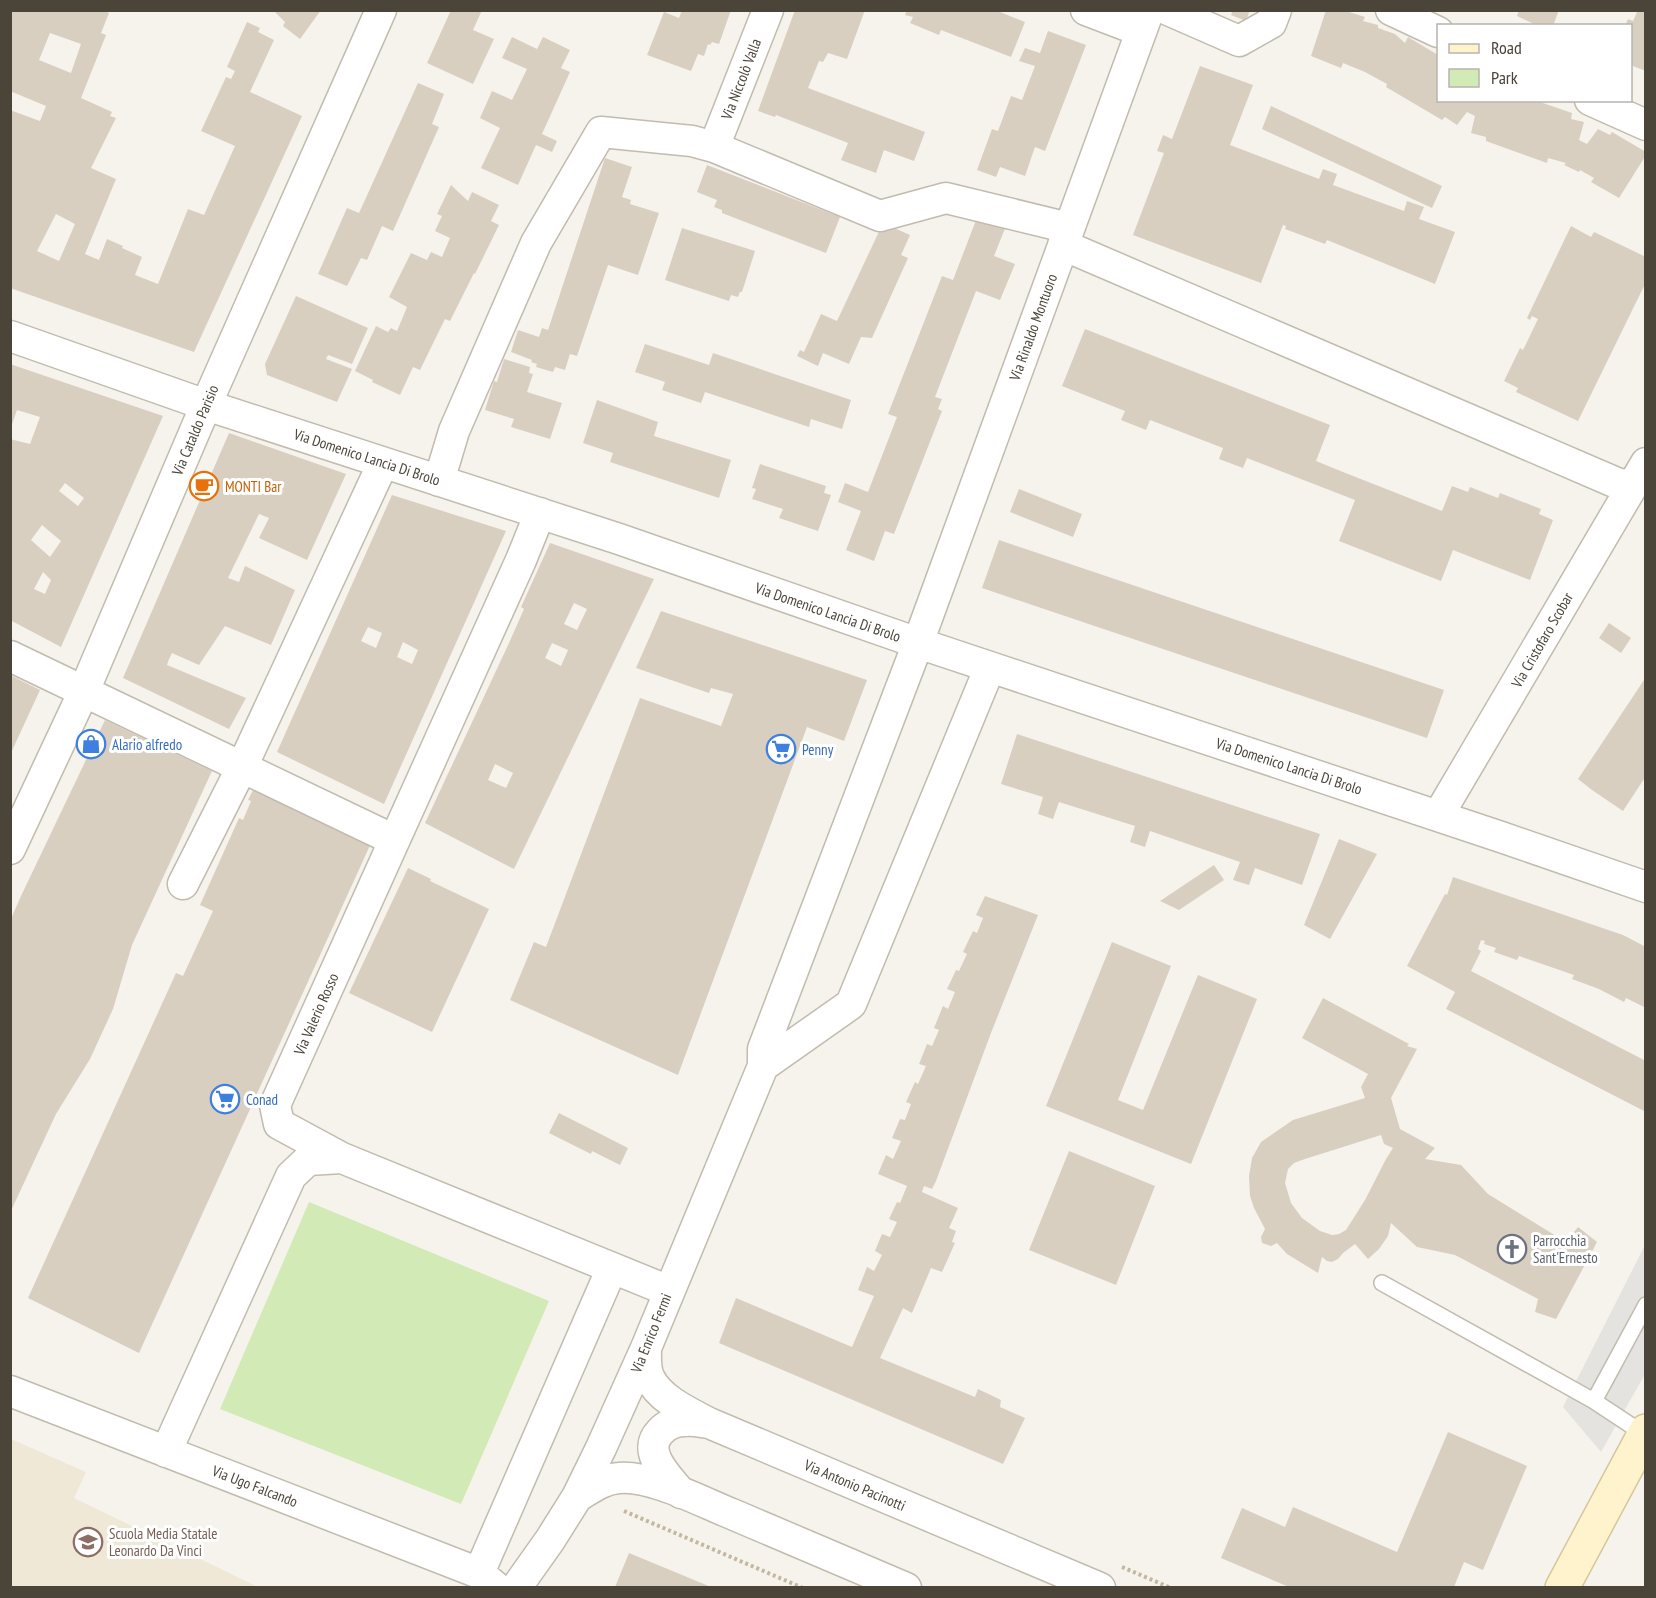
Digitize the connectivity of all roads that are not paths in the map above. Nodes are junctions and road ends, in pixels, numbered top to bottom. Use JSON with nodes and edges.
{"nodes":[{"id":1,"x":381,"y":10,"type":"edge"},
{"id":2,"x":768,"y":10,"type":"edge"},
{"id":3,"x":1086,"y":10,"type":"edge"},
{"id":4,"x":1168,"y":10,"type":"edge"},
{"id":5,"x":1276,"y":10,"type":"edge"},
{"id":6,"x":1391,"y":10,"type":"edge"},
{"id":7,"x":1145,"y":21,"type":"edge"},
{"id":8,"x":1437,"y":32,"type":"edge"},
{"id":9,"x":1594,"y":102,"type":"edge"},
{"id":10,"x":1646,"y":125,"type":"edge"},
{"id":11,"x":714,"y":147,"type":"junction"},
{"id":12,"x":1066,"y":237,"type":"junction"},
{"id":13,"x":10,"y":336,"type":"edge"},
{"id":14,"x":206,"y":405,"type":"junction"},
{"id":15,"x":383,"y":463,"type":"junction"},
{"id":16,"x":1639,"y":474,"type":"edge"},
{"id":17,"x":440,"y":481,"type":"junction"},
{"id":18,"x":540,"y":513,"type":"junction"},
{"id":19,"x":918,"y":643,"type":"junction"},
{"id":20,"x":10,"y":656,"type":"edge"},
{"id":21,"x":990,"y":667,"type":"junction"},
{"id":22,"x":84,"y":691,"type":"junction"},
{"id":23,"x":242,"y":767,"type":"junction"},
{"id":24,"x":1438,"y":816,"type":"junction"},
{"id":25,"x":394,"y":840,"type":"junction"},
{"id":26,"x":10,"y":849,"type":"edge"},
{"id":27,"x":183,"y":884,"type":"dead end"},
{"id":28,"x":1646,"y":887,"type":"edge"},
{"id":29,"x":764,"y":1066,"type":"junction"},
{"id":30,"x":342,"y":1158,"type":"junction"},
{"id":31,"x":612,"y":1268,"type":"junction"},
{"id":32,"x":1382,"y":1283,"type":"dead end"},
{"id":33,"x":669,"y":1290,"type":"junction"},
{"id":34,"x":1646,"y":1305,"type":"edge"},
{"id":35,"x":646,"y":1348,"type":"junction"},
{"id":36,"x":10,"y":1391,"type":"edge"},
{"id":37,"x":1594,"y":1401,"type":"junction"},
{"id":38,"x":709,"y":1423,"type":"junction"},
{"id":39,"x":1645,"y":1432,"type":"edge"},
{"id":40,"x":166,"y":1452,"type":"junction"},
{"id":41,"x":681,"y":1493,"type":"junction"},
{"id":42,"x":578,"y":1497,"type":"junction"},
{"id":43,"x":488,"y":1580,"type":"edge"},
{"id":44,"x":516,"y":1587,"type":"edge"},
{"id":45,"x":906,"y":1587,"type":"edge"},
{"id":46,"x":1100,"y":1587,"type":"edge"},
{"id":47,"x":1562,"y":1587,"type":"edge"}],
"edges":[{"from":1,"to":14,"type":"street","name":"Via Cataldo Parisio"},
{"from":2,"to":11,"type":"street","name":"Via Niccolò Valla"},
{"from":3,"to":7,"type":"street"},
{"from":4,"to":5,"type":"street"},
{"from":6,"to":8,"type":"street"},
{"from":7,"to":12,"type":"street","name":"Via Rinaldo Montuoro"},
{"from":9,"to":10,"type":"street"},
{"from":11,"to":12,"type":"street"},
{"from":11,"to":17,"type":"street"},
{"from":12,"to":16,"type":"street"},
{"from":12,"to":19,"type":"street","name":"Via Rinaldo Montuoro"},
{"from":13,"to":14,"type":"street","name":"Via Domenico Lancia Di Brolo"},
{"from":14,"to":15,"type":"street","name":"Via Domenico Lancia Di Brolo"},
{"from":14,"to":22,"type":"street","name":"Via Cataldo Parisio"},
{"from":15,"to":17,"type":"street","name":"Via Domenico Lancia Di Brolo"},
{"from":15,"to":23,"type":"street"},
{"from":16,"to":24,"type":"street","name":"Via Cristofaro Scobar"},
{"from":17,"to":18,"type":"street","name":"Via Domenico Lancia Di Brolo"},
{"from":18,"to":19,"type":"street","name":"Via Domenico Lancia Di Brolo"},
{"from":18,"to":25,"type":"street","name":"Via Valerio Rosso"},
{"from":19,"to":21,"type":"street","name":"Via Domenico Lancia Di Brolo"},
{"from":19,"to":29,"type":"street","name":"Via Rinaldo Montuoro"},
{"from":20,"to":22,"type":"street"},
{"from":21,"to":24,"type":"street","name":"Via Domenico Lancia Di Brolo"},
{"from":21,"to":29,"type":"street"},
{"from":22,"to":23,"type":"street"},
{"from":22,"to":26,"type":"street","name":"Via Cataldo Parisio"},
{"from":23,"to":25,"type":"street"},
{"from":23,"to":27,"type":"street"},
{"from":24,"to":28,"type":"street","name":"Via Domenico Lancia Di Brolo"},
{"from":25,"to":30,"type":"street","name":"Via Valerio Rosso"},
{"from":29,"to":33,"type":"street","name":"Via Enrico Fermi"},
{"from":30,"to":31,"type":"street","name":"Via Valerio Rosso"},
{"from":30,"to":40,"type":"street"},
{"from":31,"to":33,"type":"street","name":"Via Valerio Rosso"},
{"from":31,"to":43,"type":"street"},
{"from":32,"to":37,"type":"lane"},
{"from":33,"to":35,"type":"street","name":"Via Enrico Fermi"},
{"from":34,"to":37,"type":"lane"},
{"from":35,"to":38,"type":"street","name":"Via Antonio Pacinotti"},
{"from":35,"to":42,"type":"street","name":"Via Enrico Fermi"},
{"from":36,"to":40,"type":"street","name":"Via Ugo Falcando"},
{"from":37,"to":39,"type":"lane"},
{"from":38,"to":41,"type":"street"},
{"from":38,"to":46,"type":"street","name":"Via Antonio Pacinotti"},
{"from":39,"to":47,"type":"street"},
{"from":40,"to":43,"type":"street","name":"Via Ugo Falcando"},
{"from":41,"to":42,"type":"street"},
{"from":41,"to":45,"type":"street"},
{"from":42,"to":44,"type":"street","name":"Via Enrico Fermi"}]}
